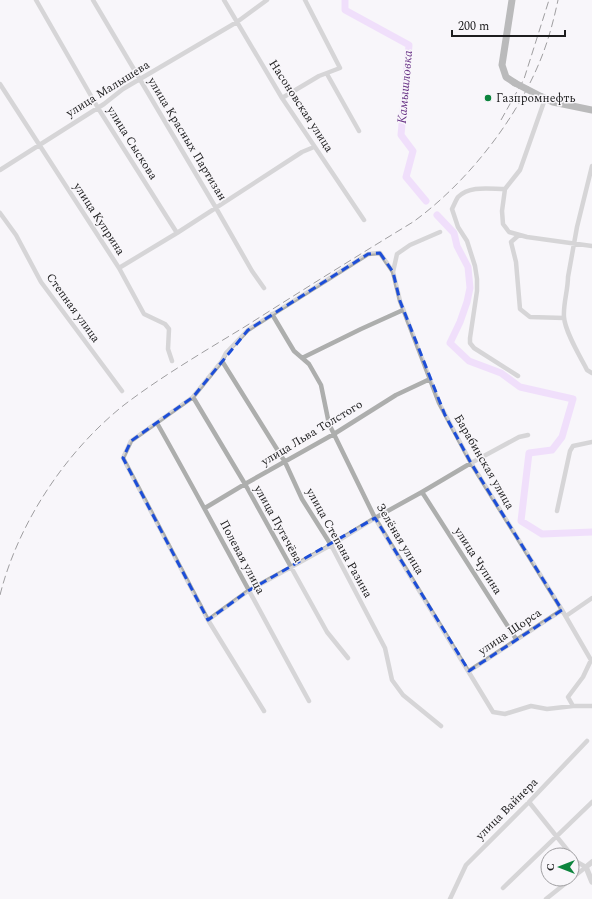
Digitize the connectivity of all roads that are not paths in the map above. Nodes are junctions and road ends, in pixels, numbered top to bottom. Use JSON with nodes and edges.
{"nodes":[{"id":1,"x":36,"y":0,"type":"edge"},
{"id":2,"x":93,"y":0,"type":"edge"},
{"id":3,"x":224,"y":0,"type":"edge"},
{"id":4,"x":267,"y":0,"type":"edge"},
{"id":5,"x":305,"y":0,"type":"edge"},
{"id":6,"x":512,"y":0,"type":"edge"},
{"id":7,"x":237,"y":22,"type":"junction"},
{"id":8,"x":327,"y":74,"type":"junction"},
{"id":9,"x":140,"y":80,"type":"junction"},
{"id":10,"x":0,"y":84,"type":"edge"},
{"id":11,"x":282,"y":98,"type":"junction"},
{"id":12,"x":544,"y":98,"type":"junction"},
{"id":13,"x":98,"y":108,"type":"junction"},
{"id":14,"x":592,"y":110,"type":"edge"},
{"id":15,"x":359,"y":131,"type":"dead end"},
{"id":16,"x":38,"y":145,"type":"junction"},
{"id":17,"x":314,"y":147,"type":"junction"},
{"id":18,"x":592,"y":166,"type":"edge"},
{"id":19,"x":0,"y":170,"type":"edge"},
{"id":20,"x":505,"y":190,"type":"junction"},
{"id":21,"x":216,"y":208,"type":"junction"},
{"id":22,"x":0,"y":213,"type":"edge"},
{"id":23,"x":364,"y":220,"type":"dead end"},
{"id":24,"x":440,"y":232,"type":"dead end"},
{"id":25,"x":177,"y":233,"type":"junction"},
{"id":26,"x":519,"y":235,"type":"junction"},
{"id":27,"x":574,"y":244,"type":"junction"},
{"id":28,"x":592,"y":246,"type":"edge"},
{"id":29,"x":119,"y":268,"type":"junction"},
{"id":30,"x":393,"y":272,"type":"junction"},
{"id":31,"x":264,"y":288,"type":"dead end"},
{"id":32,"x":403,"y":310,"type":"junction"},
{"id":33,"x":272,"y":314,"type":"junction"},
{"id":34,"x":564,"y":318,"type":"junction"},
{"id":35,"x":302,"y":358,"type":"junction"},
{"id":36,"x":172,"y":361,"type":"dead end"},
{"id":37,"x":222,"y":362,"type":"junction"},
{"id":38,"x":591,"y":372,"type":"edge"},
{"id":39,"x":518,"y":376,"type":"dead end"},
{"id":40,"x":430,"y":379,"type":"junction"},
{"id":41,"x":122,"y":392,"type":"dead end"},
{"id":42,"x":193,"y":397,"type":"junction"},
{"id":43,"x":157,"y":423,"type":"junction"},
{"id":44,"x":334,"y":434,"type":"junction"},
{"id":45,"x":528,"y":435,"type":"dead end"},
{"id":46,"x":592,"y":443,"type":"edge"},
{"id":47,"x":285,"y":462,"type":"junction"},
{"id":48,"x":471,"y":463,"type":"junction"},
{"id":49,"x":245,"y":484,"type":"junction"},
{"id":50,"x":422,"y":492,"type":"junction"},
{"id":51,"x":205,"y":508,"type":"junction"},
{"id":52,"x":557,"y":511,"type":"dead end"},
{"id":53,"x":374,"y":518,"type":"junction"},
{"id":54,"x":331,"y":545,"type":"junction"},
{"id":55,"x":291,"y":567,"type":"junction"},
{"id":56,"x":248,"y":591,"type":"junction"},
{"id":57,"x":592,"y":598,"type":"edge"},
{"id":58,"x":562,"y":610,"type":"junction"},
{"id":59,"x":566,"y":616,"type":"junction"},
{"id":60,"x":208,"y":620,"type":"junction"},
{"id":61,"x":516,"y":639,"type":"junction"},
{"id":62,"x":348,"y":658,"type":"dead end"},
{"id":63,"x":469,"y":671,"type":"junction"},
{"id":64,"x":310,"y":701,"type":"dead end"},
{"id":65,"x":573,"y":706,"type":"junction"},
{"id":66,"x":592,"y":706,"type":"edge"},
{"id":67,"x":264,"y":711,"type":"dead end"},
{"id":68,"x":441,"y":726,"type":"dead end"},
{"id":69,"x":587,"y":741,"type":"dead end"},
{"id":70,"x":529,"y":802,"type":"junction"},
{"id":71,"x":592,"y":802,"type":"edge"},
{"id":72,"x":557,"y":836,"type":"junction"},
{"id":73,"x":592,"y":862,"type":"edge"},
{"id":74,"x":586,"y":867,"type":"junction"},
{"id":75,"x":580,"y":872,"type":"edge"},
{"id":76,"x":592,"y":882,"type":"edge"},
{"id":77,"x":562,"y":887,"type":"edge"},
{"id":78,"x":503,"y":888,"type":"dead end"},
{"id":79,"x":450,"y":899,"type":"edge"},
{"id":80,"x":546,"y":899,"type":"edge"}],
"edges":[{"from":1,"to":13,"type":"street","name":"улица Сыскова"},
{"from":2,"to":9,"type":"street","name":"улица Красных Партизан"},
{"from":3,"to":7,"type":"street","name":"Насоновская улица"},
{"from":4,"to":7,"type":"street","name":"улица Малышева"},
{"from":5,"to":8,"type":"street"},
{"from":6,"to":12,"type":"main road","bridge":true},
{"from":7,"to":9,"type":"street","name":"улица Малышева"},
{"from":7,"to":11,"type":"street","name":"Насоновская улица"},
{"from":8,"to":11,"type":"street"},
{"from":8,"to":15,"type":"street"},
{"from":9,"to":13,"type":"street","name":"улица Малышева"},
{"from":9,"to":21,"type":"street","name":"улица Красных Партизан"},
{"from":10,"to":16,"type":"street","name":"улица Куприна"},
{"from":11,"to":17,"type":"street","name":"Насоновская улица"},
{"from":12,"to":14,"type":"main road"},
{"from":12,"to":20,"type":"street"},
{"from":13,"to":16,"type":"street","name":"улица Малышева"},
{"from":13,"to":25,"type":"street","name":"улица Сыскова"},
{"from":16,"to":19,"type":"street","name":"улица Малышева"},
{"from":16,"to":29,"type":"street","name":"улица Куприна"},
{"from":17,"to":21,"type":"street"},
{"from":17,"to":23,"type":"street","name":"Насоновская улица"},
{"from":18,"to":27,"type":"street"},
{"from":20,"to":26,"type":"street"},
{"from":20,"to":39,"type":"street"},
{"from":21,"to":25,"type":"street"},
{"from":21,"to":31,"type":"street","name":"улица Красных Партизан"},
{"from":22,"to":41,"type":"street","name":"Степная улица"},
{"from":24,"to":30,"type":"street"},
{"from":25,"to":29,"type":"street"},
{"from":26,"to":27,"type":"street"},
{"from":26,"to":34,"type":"street"},
{"from":27,"to":28,"type":"street"},
{"from":27,"to":34,"type":"street"},
{"from":29,"to":36,"type":"street","name":"улица Куприна"},
{"from":30,"to":32,"type":"street","name":"Барабинская улица"},
{"from":30,"to":33,"type":"street"},
{"from":32,"to":35,"type":"street"},
{"from":32,"to":40,"type":"street","name":"Барабинская улица"},
{"from":33,"to":35,"type":"street","name":"Зелёная улица"},
{"from":33,"to":37,"type":"street"},
{"from":34,"to":38,"type":"street"},
{"from":35,"to":44,"type":"street","name":"Зелёная улица"},
{"from":37,"to":42,"type":"street"},
{"from":37,"to":47,"type":"street","name":"улица Степана Разина"},
{"from":40,"to":44,"type":"street","name":"улица Льва Толстого"},
{"from":40,"to":48,"type":"street","name":"Барабинская улица"},
{"from":42,"to":43,"type":"street"},
{"from":42,"to":49,"type":"street","name":"улица Пугачёва"},
{"from":43,"to":51,"type":"street","name":"Полевая улица"},
{"from":43,"to":60,"type":"street"},
{"from":44,"to":47,"type":"street","name":"улица Льва Толстого"},
{"from":44,"to":53,"type":"street","name":"Зелёная улица"},
{"from":45,"to":48,"type":"street"},
{"from":46,"to":52,"type":"street"},
{"from":47,"to":49,"type":"street","name":"улица Льва Толстого"},
{"from":47,"to":54,"type":"street","name":"улица Степана Разина"},
{"from":48,"to":50,"type":"street"},
{"from":48,"to":58,"type":"street","name":"Барабинская улица"},
{"from":49,"to":51,"type":"street","name":"улица Льва Толстого"},
{"from":49,"to":55,"type":"street","name":"улица Пугачёва"},
{"from":50,"to":53,"type":"street"},
{"from":50,"to":61,"type":"street","name":"улица Чупина"},
{"from":51,"to":56,"type":"street","name":"Полевая улица"},
{"from":53,"to":54,"type":"street"},
{"from":53,"to":63,"type":"street","name":"Зелёная улица"},
{"from":54,"to":55,"type":"street"},
{"from":54,"to":68,"type":"street","name":"улица Степана Разина"},
{"from":55,"to":56,"type":"street"},
{"from":55,"to":62,"type":"street","name":"улица Пугачёва"},
{"from":56,"to":60,"type":"street"},
{"from":56,"to":64,"type":"street","name":"Полевая улица"},
{"from":57,"to":59,"type":"street"},
{"from":58,"to":59,"type":"street","name":"Барабинская улица"},
{"from":58,"to":61,"type":"street","name":"улица Щорса"},
{"from":59,"to":65,"type":"street","name":"Барабинская улица"},
{"from":60,"to":67,"type":"street"},
{"from":61,"to":63,"type":"street","name":"улица Щорса"},
{"from":63,"to":65,"type":"street","name":"Зелёная улица"},
{"from":65,"to":66,"type":"street"},
{"from":69,"to":70,"type":"street","name":"улица Вайнера"},
{"from":70,"to":72,"type":"street"},
{"from":70,"to":79,"type":"street","name":"улица Вайнера"},
{"from":71,"to":72,"type":"street"},
{"from":72,"to":74,"type":"street"},
{"from":72,"to":78,"type":"street"},
{"from":73,"to":74,"type":"street"},
{"from":74,"to":75,"type":"street"},
{"from":74,"to":76,"type":"street"},
{"from":77,"to":80,"type":"street"}]}
